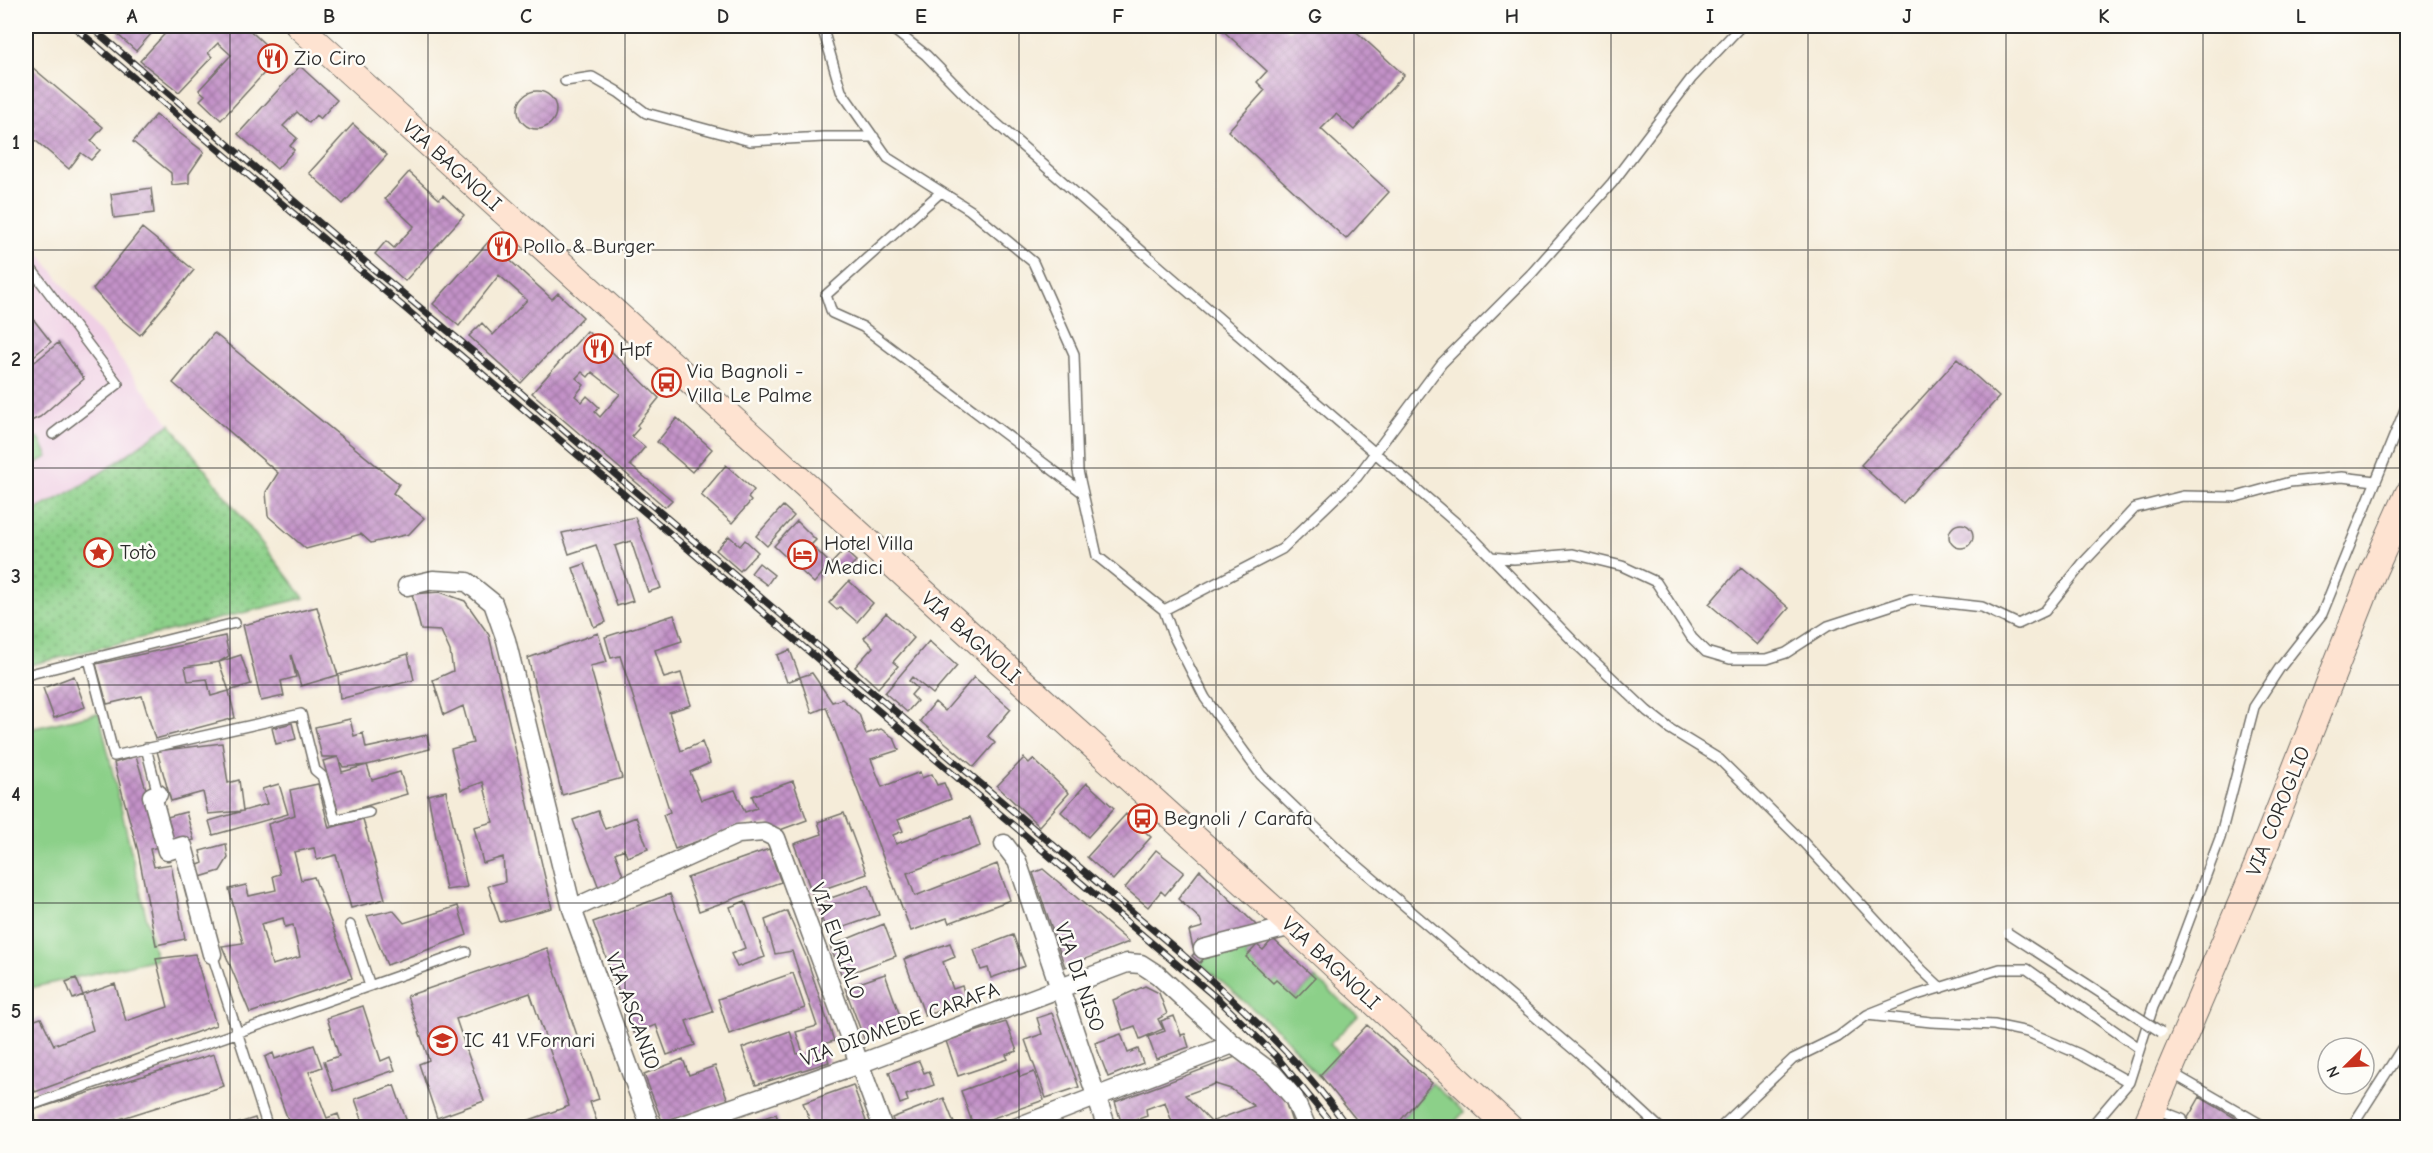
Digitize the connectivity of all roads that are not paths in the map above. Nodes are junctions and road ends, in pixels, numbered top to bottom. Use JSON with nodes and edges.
{"nodes":[{"id":1,"x":299,"y":26,"type":"edge"},
{"id":2,"x":822,"y":26,"type":"edge"},
{"id":3,"x":889,"y":26,"type":"edge"},
{"id":4,"x":1741,"y":26,"type":"edge"},
{"id":5,"x":565,"y":81,"type":"dead end"},
{"id":6,"x":874,"y":137,"type":"junction"},
{"id":7,"x":941,"y":192,"type":"junction"},
{"id":8,"x":26,"y":262,"type":"edge"},
{"id":9,"x":2408,"y":402,"type":"edge"},
{"id":10,"x":53,"y":434,"type":"dead end"},
{"id":11,"x":1374,"y":454,"type":"junction"},
{"id":12,"x":2375,"y":481,"type":"junction"},
{"id":13,"x":1082,"y":492,"type":"junction"},
{"id":14,"x":2408,"y":494,"type":"edge"},
{"id":15,"x":1491,"y":557,"type":"junction"},
{"id":16,"x":407,"y":586,"type":"dead end"},
{"id":17,"x":1164,"y":610,"type":"junction"},
{"id":18,"x":235,"y":624,"type":"dead end"},
{"id":19,"x":89,"y":659,"type":"junction"},
{"id":20,"x":26,"y":675,"type":"edge"},
{"id":21,"x":146,"y":748,"type":"junction"},
{"id":22,"x":158,"y":794,"type":"joint"},
{"id":23,"x":369,"y":812,"type":"dead end"},
{"id":24,"x":1004,"y":844,"type":"dead end"},
{"id":25,"x":572,"y":909,"type":"junction"},
{"id":26,"x":350,"y":925,"type":"dead end"},
{"id":27,"x":1292,"y":926,"type":"junction"},
{"id":28,"x":2008,"y":933,"type":"dead end"},
{"id":29,"x":1203,"y":949,"type":"dead end"},
{"id":30,"x":466,"y":952,"type":"dead end"},
{"id":31,"x":212,"y":954,"type":"joint"},
{"id":32,"x":370,"y":986,"type":"junction"},
{"id":33,"x":1941,"y":988,"type":"junction"},
{"id":34,"x":1060,"y":990,"type":"junction"},
{"id":35,"x":1867,"y":1015,"type":"junction"},
{"id":36,"x":2161,"y":1032,"type":"dead end"},
{"id":37,"x":236,"y":1033,"type":"junction"},
{"id":38,"x":2408,"y":1039,"type":"edge"},
{"id":39,"x":1233,"y":1044,"type":"junction"},
{"id":40,"x":2139,"y":1048,"type":"junction"},
{"id":41,"x":859,"y":1064,"type":"junction"},
{"id":42,"x":2169,"y":1071,"type":"junction"},
{"id":43,"x":2129,"y":1082,"type":"junction"},
{"id":44,"x":1097,"y":1097,"type":"junction"},
{"id":45,"x":26,"y":1108,"type":"edge"},
{"id":46,"x":2149,"y":1118,"type":"edge"},
{"id":47,"x":30,"y":1128,"type":"edge"},
{"id":48,"x":268,"y":1128,"type":"edge"},
{"id":49,"x":651,"y":1128,"type":"edge"},
{"id":50,"x":675,"y":1128,"type":"edge"},
{"id":51,"x":883,"y":1128,"type":"edge"},
{"id":52,"x":1015,"y":1128,"type":"edge"},
{"id":53,"x":1107,"y":1128,"type":"edge"},
{"id":54,"x":1307,"y":1128,"type":"edge"},
{"id":55,"x":1510,"y":1128,"type":"edge"},
{"id":56,"x":1660,"y":1128,"type":"edge"},
{"id":57,"x":1720,"y":1128,"type":"edge"},
{"id":58,"x":2090,"y":1128,"type":"edge"},
{"id":59,"x":2181,"y":1128,"type":"edge"},
{"id":60,"x":2267,"y":1128,"type":"edge"},
{"id":61,"x":2351,"y":1128,"type":"edge"}],
"edges":[{"from":1,"to":27,"type":"street","name":"VIA BAGNOLI"},
{"from":2,"to":6,"type":"lane"},
{"from":3,"to":11,"type":"lane"},
{"from":4,"to":11,"type":"lane"},
{"from":5,"to":6,"type":"lane"},
{"from":6,"to":7,"type":"lane"},
{"from":7,"to":13,"type":"lane"},
{"from":7,"to":13,"type":"lane"},
{"from":8,"to":10,"type":"lane"},
{"from":9,"to":12,"type":"lane"},
{"from":11,"to":15,"type":"lane"},
{"from":11,"to":17,"type":"lane"},
{"from":12,"to":15,"type":"lane"},
{"from":12,"to":40,"type":"lane"},
{"from":13,"to":17,"type":"lane"},
{"from":14,"to":42,"type":"street","name":"VIA COROGLIO"},
{"from":15,"to":33,"type":"lane"},
{"from":16,"to":25,"type":"street","name":"VIA ASCANIO"},
{"from":17,"to":56,"type":"lane"},
{"from":18,"to":19,"type":"lane"},
{"from":19,"to":20,"type":"lane"},
{"from":19,"to":21,"type":"lane"},
{"from":21,"to":22,"type":"lane"},
{"from":21,"to":23,"type":"lane"},
{"from":22,"to":31,"type":"street"},
{"from":24,"to":34,"type":"street","name":"VIA DI NISO"},
{"from":25,"to":41,"type":"street","name":"VIA EURIALO"},
{"from":25,"to":49,"type":"street","name":"VIA ASCANIO"},
{"from":26,"to":32,"type":"lane"},
{"from":27,"to":29,"type":"street"},
{"from":27,"to":55,"type":"street","name":"VIA BAGNOLI"},
{"from":28,"to":36,"type":"lane","bridge":true},
{"from":30,"to":32,"type":"lane"},
{"from":31,"to":37,"type":"lane"},
{"from":32,"to":37,"type":"lane"},
{"from":33,"to":35,"type":"lane"},
{"from":33,"to":40,"type":"lane"},
{"from":34,"to":39,"type":"street","name":"VIA DIOMEDE CARAFA"},
{"from":34,"to":41,"type":"street","name":"VIA DIOMEDE CARAFA"},
{"from":34,"to":44,"type":"street","name":"VIA DI NISO"},
{"from":35,"to":43,"type":"lane"},
{"from":35,"to":57,"type":"lane"},
{"from":37,"to":45,"type":"lane"},
{"from":37,"to":48,"type":"lane"},
{"from":38,"to":61,"type":"lane"},
{"from":39,"to":44,"type":"street"},
{"from":39,"to":54,"type":"street"},
{"from":40,"to":43,"type":"lane"},
{"from":41,"to":50,"type":"street","name":"VIA DIOMEDE CARAFA"},
{"from":41,"to":51,"type":"street","name":"VIA EURIALO"},
{"from":42,"to":46,"type":"street","name":"VIA COROGLIO"},
{"from":42,"to":60,"type":"lane"},
{"from":43,"to":58,"type":"lane"},
{"from":44,"to":52,"type":"street"},
{"from":44,"to":53,"type":"street","name":"VIA DI NISO"},
{"from":45,"to":47,"type":"lane"},
{"from":46,"to":59,"type":"lane"}]}
